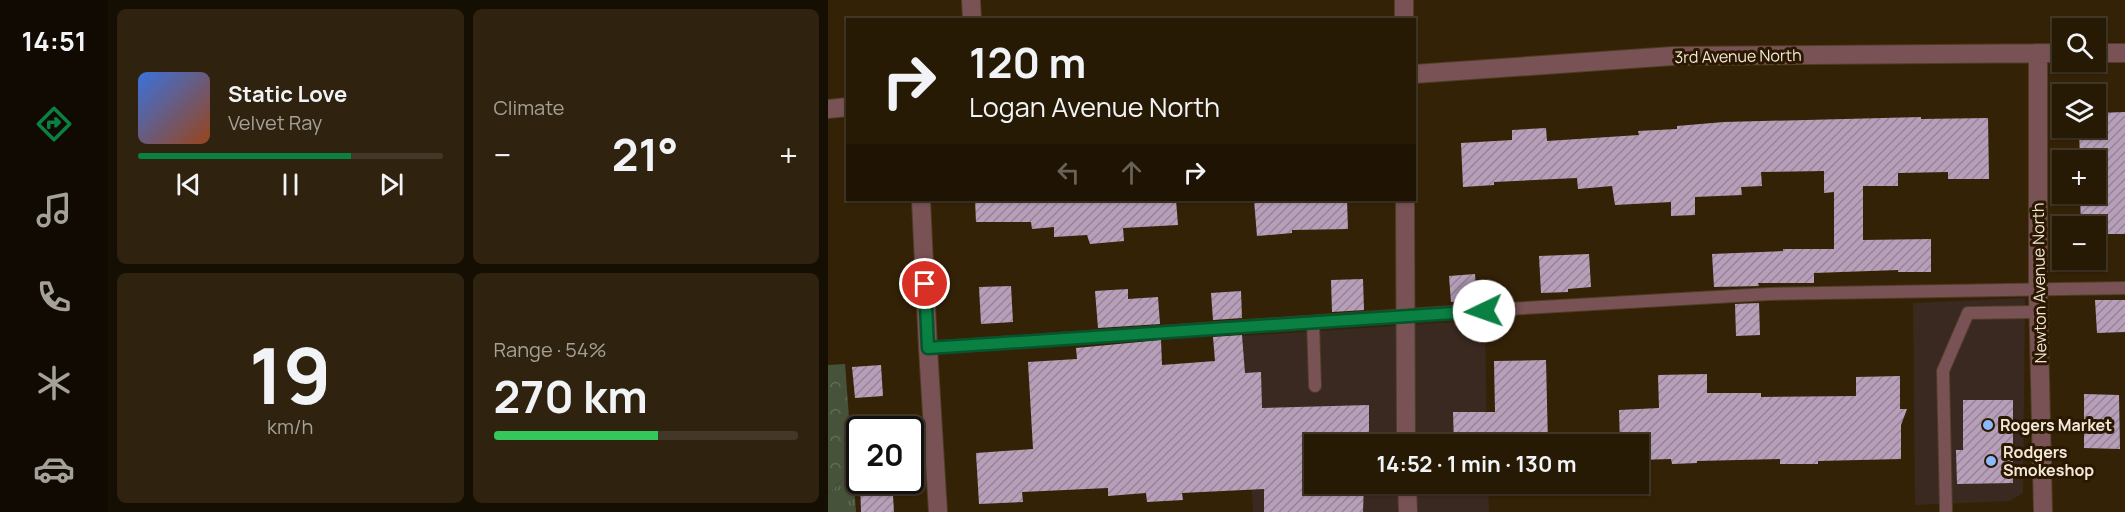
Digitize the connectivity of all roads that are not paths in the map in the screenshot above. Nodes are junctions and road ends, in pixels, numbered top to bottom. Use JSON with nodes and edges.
{"nodes":[{"id":1,"x":971,"y":0,"type":"edge"},
{"id":2,"x":1404,"y":0,"type":"edge"},
{"id":3,"x":972,"y":18,"type":"edge"},
{"id":4,"x":1404,"y":18,"type":"edge"},
{"id":5,"x":2038,"y":53,"type":"junction"},
{"id":6,"x":2052,"y":53,"type":"edge"},
{"id":7,"x":2106,"y":53,"type":"edge"},
{"id":8,"x":2125,"y":53,"type":"edge"},
{"id":9,"x":1416,"y":74,"type":"edge"},
{"id":10,"x":846,"y":107,"type":"edge"},
{"id":11,"x":828,"y":109,"type":"edge"},
{"id":12,"x":921,"y":201,"type":"edge"},
{"id":13,"x":1405,"y":201,"type":"edge"},
{"id":14,"x":2125,"y":288,"type":"edge"},
{"id":15,"x":2038,"y":290,"type":"junction"},
{"id":16,"x":2038,"y":312,"type":"junction"},
{"id":17,"x":1404,"y":316,"type":"junction"},
{"id":18,"x":1313,"y":322,"type":"junction"},
{"id":19,"x":928,"y":348,"type":"junction"},
{"id":20,"x":1316,"y":386,"type":"dead end"},
{"id":21,"x":1406,"y":434,"type":"edge"},
{"id":22,"x":1407,"y":494,"type":"edge"},
{"id":23,"x":938,"y":512,"type":"edge"},
{"id":24,"x":1408,"y":512,"type":"edge"},
{"id":25,"x":1946,"y":512,"type":"edge"},
{"id":26,"x":2043,"y":512,"type":"edge"}],
"edges":[{"from":1,"to":3,"type":"street"},
{"from":2,"to":4,"type":"street"},
{"from":5,"to":6,"type":"street","name":"3rd Avenue North"},
{"from":5,"to":9,"type":"street","name":"3rd Avenue North"},
{"from":5,"to":15,"type":"street","name":"Newton Avenue North"},
{"from":7,"to":8,"type":"street"},
{"from":10,"to":11,"type":"street"},
{"from":12,"to":19,"type":"street"},
{"from":13,"to":17,"type":"street"},
{"from":14,"to":15,"type":"lane"},
{"from":15,"to":16,"type":"street","name":"Newton Avenue North"},
{"from":15,"to":17,"type":"lane"},
{"from":16,"to":25,"type":"lane"},
{"from":16,"to":26,"type":"street","name":"Newton Avenue North"},
{"from":17,"to":18,"type":"lane"},
{"from":17,"to":21,"type":"street"},
{"from":18,"to":19,"type":"lane"},
{"from":18,"to":20,"type":"lane"},
{"from":19,"to":23,"type":"street"},
{"from":22,"to":24,"type":"street"}]}
